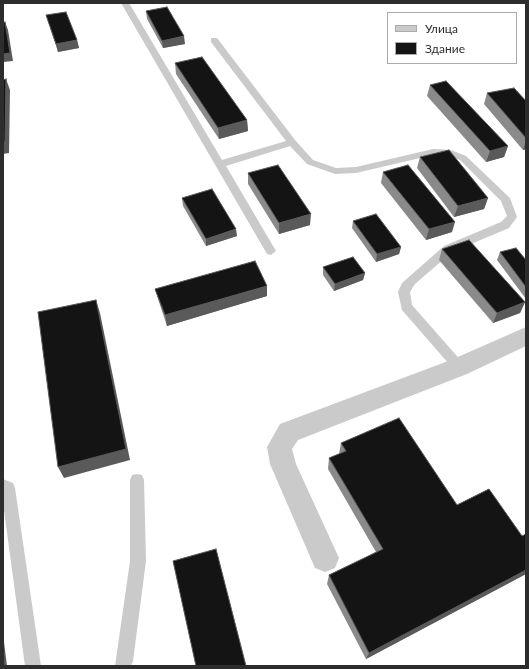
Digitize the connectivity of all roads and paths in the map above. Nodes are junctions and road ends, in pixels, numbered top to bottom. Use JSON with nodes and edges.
{"nodes":[{"id":1,"x":125,"y":3,"type":"edge"},
{"id":2,"x":214,"y":40,"type":"dead end"},
{"id":3,"x":292,"y":142,"type":"junction"},
{"id":4,"x":221,"y":164,"type":"junction"},
{"id":5,"x":271,"y":251,"type":"dead end"},
{"id":6,"x":526,"y":336,"type":"edge"},
{"id":7,"x":459,"y":367,"type":"junction"},
{"id":8,"x":137,"y":480,"type":"dead end"},
{"id":9,"x":3,"y":486,"type":"edge"},
{"id":10,"x":325,"y":558,"type":"dead end"},
{"id":11,"x":32,"y":666,"type":"edge"},
{"id":12,"x":123,"y":666,"type":"edge"}],
"edges":[{"from":1,"to":4,"type":"lane"},
{"from":2,"to":3,"type":"lane"},
{"from":3,"to":4,"type":"lane"},
{"from":3,"to":7,"type":"lane"},
{"from":4,"to":5,"type":"lane"},
{"from":6,"to":7,"type":"street"},
{"from":7,"to":10,"type":"street"},
{"from":8,"to":12,"type":"lane"},
{"from":9,"to":11,"type":"lane"}]}
